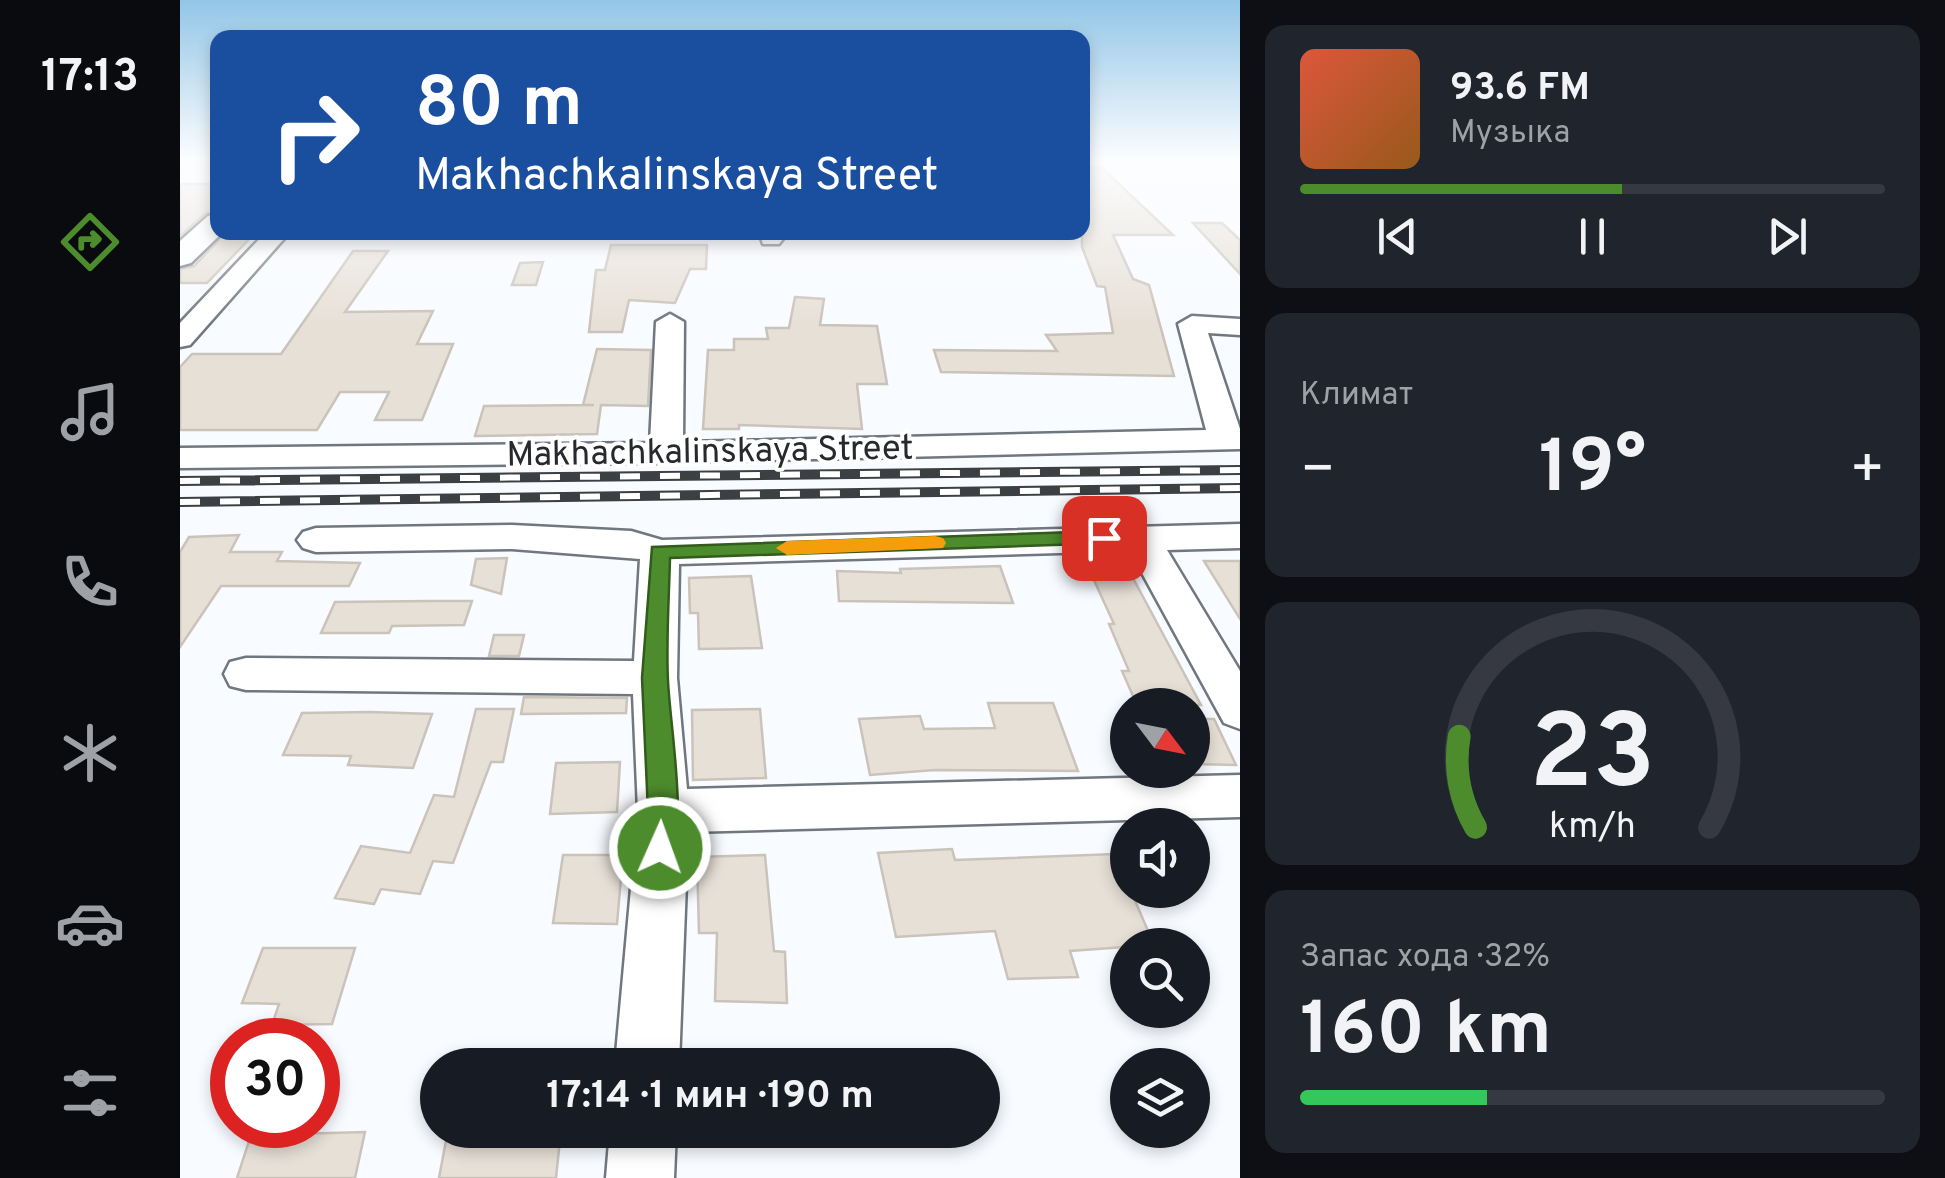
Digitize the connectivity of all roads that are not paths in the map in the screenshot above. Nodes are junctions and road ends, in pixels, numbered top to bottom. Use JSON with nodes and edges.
{"nodes":[{"id":1,"x":210,"y":229,"type":"edge"},
{"id":2,"x":272,"y":240,"type":"edge"},
{"id":3,"x":180,"y":257,"type":"edge"},
{"id":4,"x":670,"y":322,"type":"dead end"},
{"id":5,"x":1240,"y":327,"type":"edge"},
{"id":6,"x":180,"y":339,"type":"edge"},
{"id":7,"x":1233,"y":438,"type":"edge"},
{"id":8,"x":666,"y":452,"type":"junction"},
{"id":9,"x":180,"y":458,"type":"edge"},
{"id":10,"x":1240,"y":536,"type":"edge"},
{"id":11,"x":1141,"y":537,"type":"junction"},
{"id":12,"x":316,"y":540,"type":"dead end"},
{"id":13,"x":660,"y":552,"type":"junction"},
{"id":14,"x":246,"y":674,"type":"dead end"},
{"id":15,"x":655,"y":678,"type":"junction"},
{"id":16,"x":1240,"y":711,"type":"edge"},
{"id":17,"x":1240,"y":796,"type":"edge"},
{"id":18,"x":662,"y":812,"type":"junction"},
{"id":19,"x":648,"y":1048,"type":"edge"},
{"id":20,"x":642,"y":1148,"type":"edge"},
{"id":21,"x":640,"y":1178,"type":"edge"}],
"edges":[{"from":1,"to":3,"type":"main road"},
{"from":2,"to":6,"type":"street"},
{"from":4,"to":8,"type":"street"},
{"from":5,"to":7,"type":"street"},
{"from":7,"to":8,"type":"street","name":"Makhachkalinskaya Street"},
{"from":8,"to":9,"type":"street","name":"Makhachkalinskaya Street"},
{"from":10,"to":11,"type":"street"},
{"from":11,"to":13,"type":"street"},
{"from":11,"to":16,"type":"street"},
{"from":12,"to":13,"type":"street"},
{"from":13,"to":15,"type":"street"},
{"from":14,"to":15,"type":"street"},
{"from":15,"to":18,"type":"street"},
{"from":17,"to":18,"type":"street"},
{"from":18,"to":19,"type":"street"},
{"from":20,"to":21,"type":"street"}]}
